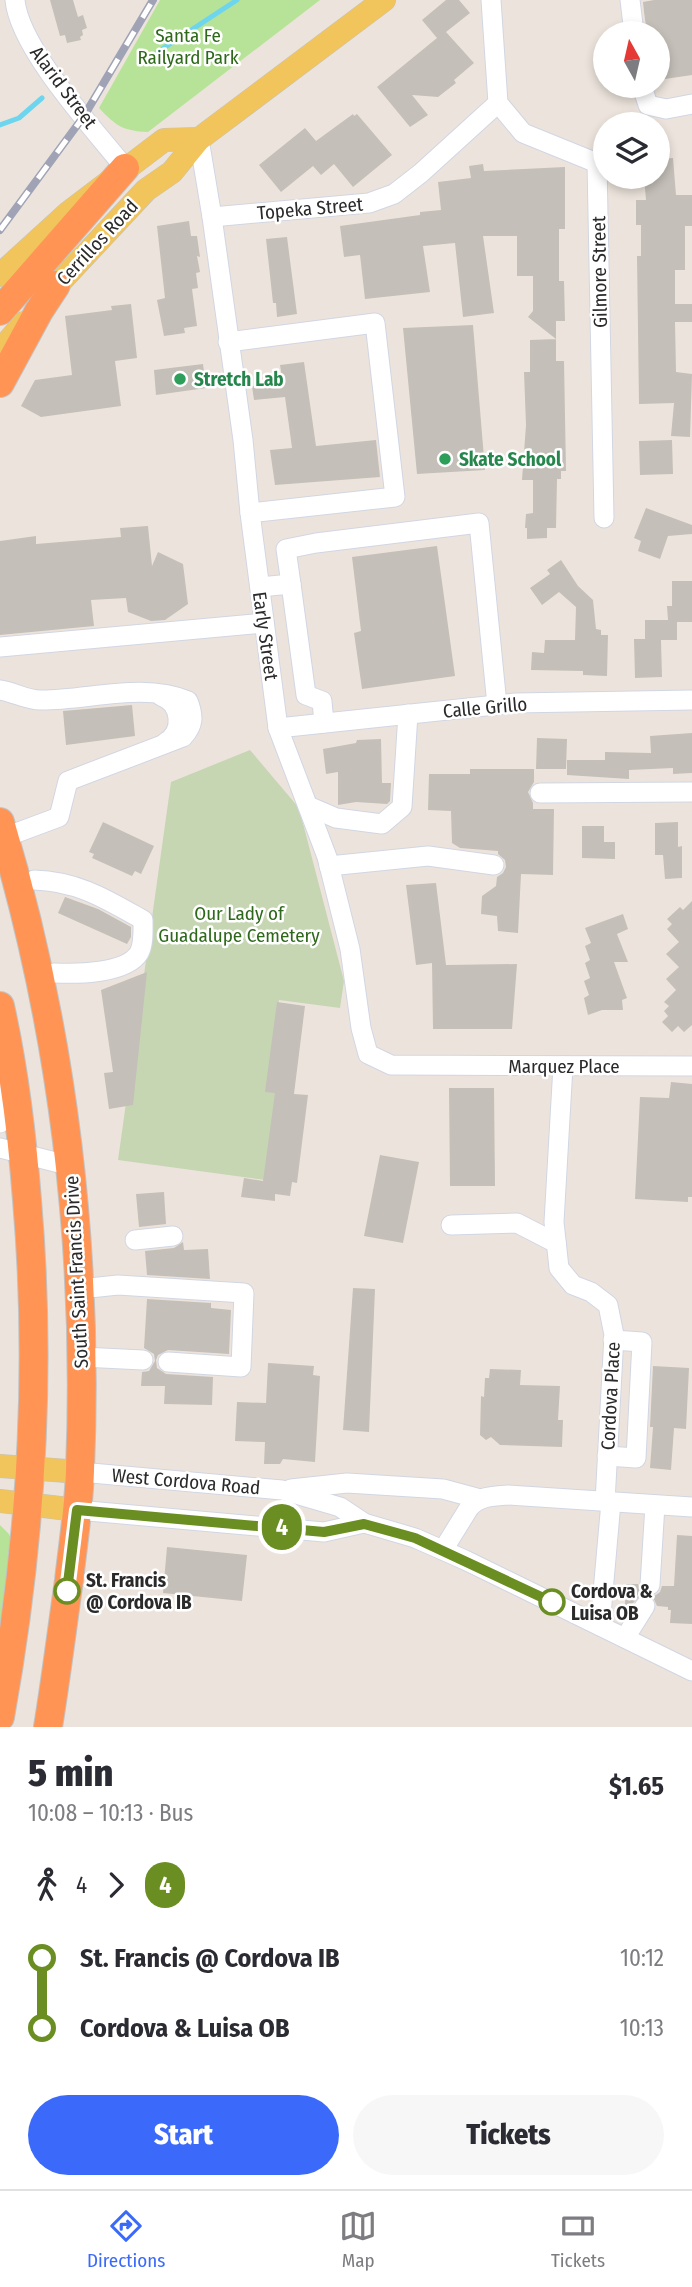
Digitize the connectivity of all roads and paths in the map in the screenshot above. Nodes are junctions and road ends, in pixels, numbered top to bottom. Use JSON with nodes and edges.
{"nodes":[{"id":1,"x":15,"y":0,"type":"edge"},
{"id":2,"x":384,"y":0,"type":"edge"},
{"id":3,"x":491,"y":0,"type":"edge"},
{"id":4,"x":630,"y":0,"type":"edge"},
{"id":5,"x":633,"y":21,"type":"edge"},
{"id":6,"x":646,"y":98,"type":"edge"},
{"id":7,"x":498,"y":103,"type":"junction"},
{"id":8,"x":692,"y":104,"type":"edge"},
{"id":9,"x":199,"y":139,"type":"junction"},
{"id":10,"x":125,"y":168,"type":"junction"},
{"id":11,"x":212,"y":217,"type":"junction"},
{"id":12,"x":0,"y":275,"type":"edge"},
{"id":13,"x":56,"y":285,"type":"junction"},
{"id":14,"x":0,"y":311,"type":"edge"},
{"id":15,"x":228,"y":342,"type":"junction"},
{"id":16,"x":0,"y":351,"type":"edge"},
{"id":17,"x":0,"y":383,"type":"edge"},
{"id":18,"x":250,"y":513,"type":"junction"},
{"id":19,"x":604,"y":518,"type":"dead end"},
{"id":20,"x":291,"y":584,"type":"junction"},
{"id":21,"x":260,"y":587,"type":"junction"},
{"id":22,"x":264,"y":623,"type":"junction"},
{"id":23,"x":0,"y":647,"type":"edge"},
{"id":24,"x":0,"y":690,"type":"edge"},
{"id":25,"x":692,"y":700,"type":"edge"},
{"id":26,"x":498,"y":705,"type":"junction"},
{"id":27,"x":408,"y":714,"type":"junction"},
{"id":28,"x":324,"y":723,"type":"junction"},
{"id":29,"x":278,"y":728,"type":"junction"},
{"id":30,"x":692,"y":792,"type":"edge"},
{"id":31,"x":540,"y":793,"type":"dead end"},
{"id":32,"x":308,"y":806,"type":"junction"},
{"id":33,"x":2,"y":833,"type":"edge"},
{"id":34,"x":494,"y":864,"type":"dead end"},
{"id":35,"x":329,"y":866,"type":"junction"},
{"id":36,"x":16,"y":876,"type":"edge"},
{"id":37,"x":54,"y":974,"type":"dead end"},
{"id":38,"x":0,"y":1008,"type":"edge"},
{"id":39,"x":7,"y":1049,"type":"junction"},
{"id":40,"x":436,"y":1064,"type":"joint"},
{"id":41,"x":563,"y":1066,"type":"junction"},
{"id":42,"x":692,"y":1066,"type":"edge"},
{"id":43,"x":0,"y":1123,"type":"edge"},
{"id":44,"x":12,"y":1151,"type":"edge"},
{"id":45,"x":71,"y":1166,"type":"junction"},
{"id":46,"x":451,"y":1225,"type":"dead end"},
{"id":47,"x":173,"y":1236,"type":"dead end"},
{"id":48,"x":135,"y":1240,"type":"dead end"},
{"id":49,"x":556,"y":1243,"type":"junction"},
{"id":50,"x":80,"y":1289,"type":"junction"},
{"id":51,"x":613,"y":1340,"type":"junction"},
{"id":52,"x":82,"y":1357,"type":"junction"},
{"id":53,"x":143,"y":1360,"type":"dead end"},
{"id":54,"x":168,"y":1362,"type":"dead end"},
{"id":55,"x":607,"y":1456,"type":"junction"},
{"id":56,"x":0,"y":1466,"type":"edge"},
{"id":57,"x":32,"y":1469,"type":"junction"},
{"id":58,"x":80,"y":1472,"type":"junction"},
{"id":59,"x":282,"y":1490,"type":"junction"},
{"id":60,"x":480,"y":1499,"type":"junction"},
{"id":61,"x":0,"y":1501,"type":"edge"},
{"id":62,"x":608,"y":1502,"type":"junction"},
{"id":63,"x":29,"y":1505,"type":"junction"},
{"id":64,"x":655,"y":1505,"type":"junction"},
{"id":65,"x":692,"y":1507,"type":"edge"},
{"id":66,"x":77,"y":1510,"type":"junction"},
{"id":67,"x":364,"y":1524,"type":"junction"},
{"id":68,"x":443,"y":1550,"type":"junction"},
{"id":69,"x":650,"y":1585,"type":"dead end"},
{"id":70,"x":645,"y":1606,"type":"dead end"},
{"id":71,"x":600,"y":1626,"type":"junction"},
{"id":72,"x":625,"y":1639,"type":"junction"},
{"id":73,"x":692,"y":1671,"type":"edge"},
{"id":74,"x":0,"y":1717,"type":"edge"},
{"id":75,"x":48,"y":1727,"type":"edge"}],
"edges":[{"from":1,"to":10,"type":"street","name":"Alarid Street"},
{"from":2,"to":9,"type":"main road","name":"Cerrillos Road"},
{"from":3,"to":7,"type":"street"},
{"from":4,"to":5,"type":"street"},
{"from":6,"to":8,"type":"street"},
{"from":7,"to":11,"type":"street","name":"Topeka Street"},
{"from":7,"to":19,"type":"street","name":"Gilmore Street"},
{"from":9,"to":10,"type":"main road","name":"Cerrillos Road"},
{"from":9,"to":11,"type":"street","name":"Early Street"},
{"from":9,"to":13,"type":"main road","name":"Cerrillos Road"},
{"from":10,"to":12,"type":"main road","name":"Cerrillos Road"},
{"from":10,"to":14,"type":"highway"},
{"from":11,"to":15,"type":"street","name":"Early Street"},
{"from":13,"to":16,"type":"main road","name":"Cerrillos Road"},
{"from":13,"to":17,"type":"highway"},
{"from":15,"to":18,"type":"street","name":"Early Street"},
{"from":15,"to":18,"type":"street"},
{"from":18,"to":21,"type":"street","name":"Early Street"},
{"from":20,"to":21,"type":"street"},
{"from":20,"to":26,"type":"street"},
{"from":20,"to":28,"type":"street"},
{"from":21,"to":22,"type":"street","name":"Early Street"},
{"from":22,"to":23,"type":"street"},
{"from":22,"to":29,"type":"street","name":"Early Street"},
{"from":24,"to":33,"type":"street"},
{"from":25,"to":26,"type":"street","name":"Calle Grillo"},
{"from":26,"to":27,"type":"street","name":"Calle Grillo"},
{"from":27,"to":28,"type":"street","name":"Calle Grillo"},
{"from":27,"to":32,"type":"street"},
{"from":28,"to":29,"type":"street","name":"Calle Grillo"},
{"from":29,"to":32,"type":"street","name":"Early Street"},
{"from":30,"to":31,"type":"street"},
{"from":32,"to":35,"type":"street","name":"Early Street"},
{"from":33,"to":36,"type":"highway","name":"South Saint Francis Drive"},
{"from":34,"to":35,"type":"street"},
{"from":35,"to":40,"type":"street","name":"Early Street"},
{"from":36,"to":37,"type":"street"},
{"from":36,"to":45,"type":"highway","name":"South Saint Francis Drive"},
{"from":38,"to":39,"type":"highway"},
{"from":39,"to":43,"type":"street"},
{"from":39,"to":44,"type":"highway"},
{"from":40,"to":41,"type":"street","name":"Marquez Place"},
{"from":41,"to":42,"type":"street","name":"Marquez Place"},
{"from":41,"to":49,"type":"street","name":"Cordova Place"},
{"from":44,"to":45,"type":"street"},
{"from":44,"to":57,"type":"highway"},
{"from":45,"to":50,"type":"highway","name":"South Saint Francis Drive"},
{"from":46,"to":49,"type":"street"},
{"from":47,"to":48,"type":"street"},
{"from":49,"to":51,"type":"street","name":"Cordova Place"},
{"from":50,"to":52,"type":"highway","name":"South Saint Francis Drive"},
{"from":50,"to":54,"type":"street"},
{"from":51,"to":55,"type":"street","name":"Cordova Place"},
{"from":51,"to":55,"type":"street"},
{"from":52,"to":53,"type":"street"},
{"from":52,"to":58,"type":"highway","name":"South Saint Francis Drive"},
{"from":55,"to":62,"type":"street","name":"Cordova Place"},
{"from":56,"to":57,"type":"main road","name":"West Cordova Road"},
{"from":57,"to":58,"type":"main road","name":"West Cordova Road"},
{"from":57,"to":63,"type":"highway"},
{"from":58,"to":59,"type":"street","name":"West Cordova Road"},
{"from":58,"to":66,"type":"highway","name":"South Saint Francis Drive"},
{"from":59,"to":60,"type":"street"},
{"from":59,"to":67,"type":"street","name":"West Cordova Road"},
{"from":60,"to":62,"type":"street"},
{"from":60,"to":68,"type":"street"},
{"from":61,"to":63,"type":"main road","name":"West Cordova Road"},
{"from":62,"to":64,"type":"street"},
{"from":62,"to":71,"type":"street","name":"Cordova Place"},
{"from":63,"to":66,"type":"main road","name":"West Cordova Road"},
{"from":63,"to":74,"type":"highway"},
{"from":64,"to":65,"type":"street"},
{"from":64,"to":69,"type":"street"},
{"from":66,"to":67,"type":"street","name":"West Cordova Road"},
{"from":66,"to":75,"type":"highway","name":"South Saint Francis Drive"},
{"from":67,"to":68,"type":"street","name":"West Cordova Road"},
{"from":68,"to":71,"type":"street","name":"West Cordova Road"},
{"from":70,"to":72,"type":"street"},
{"from":71,"to":72,"type":"street","name":"West Cordova Road"},
{"from":72,"to":73,"type":"street","name":"West Cordova Road"}]}
